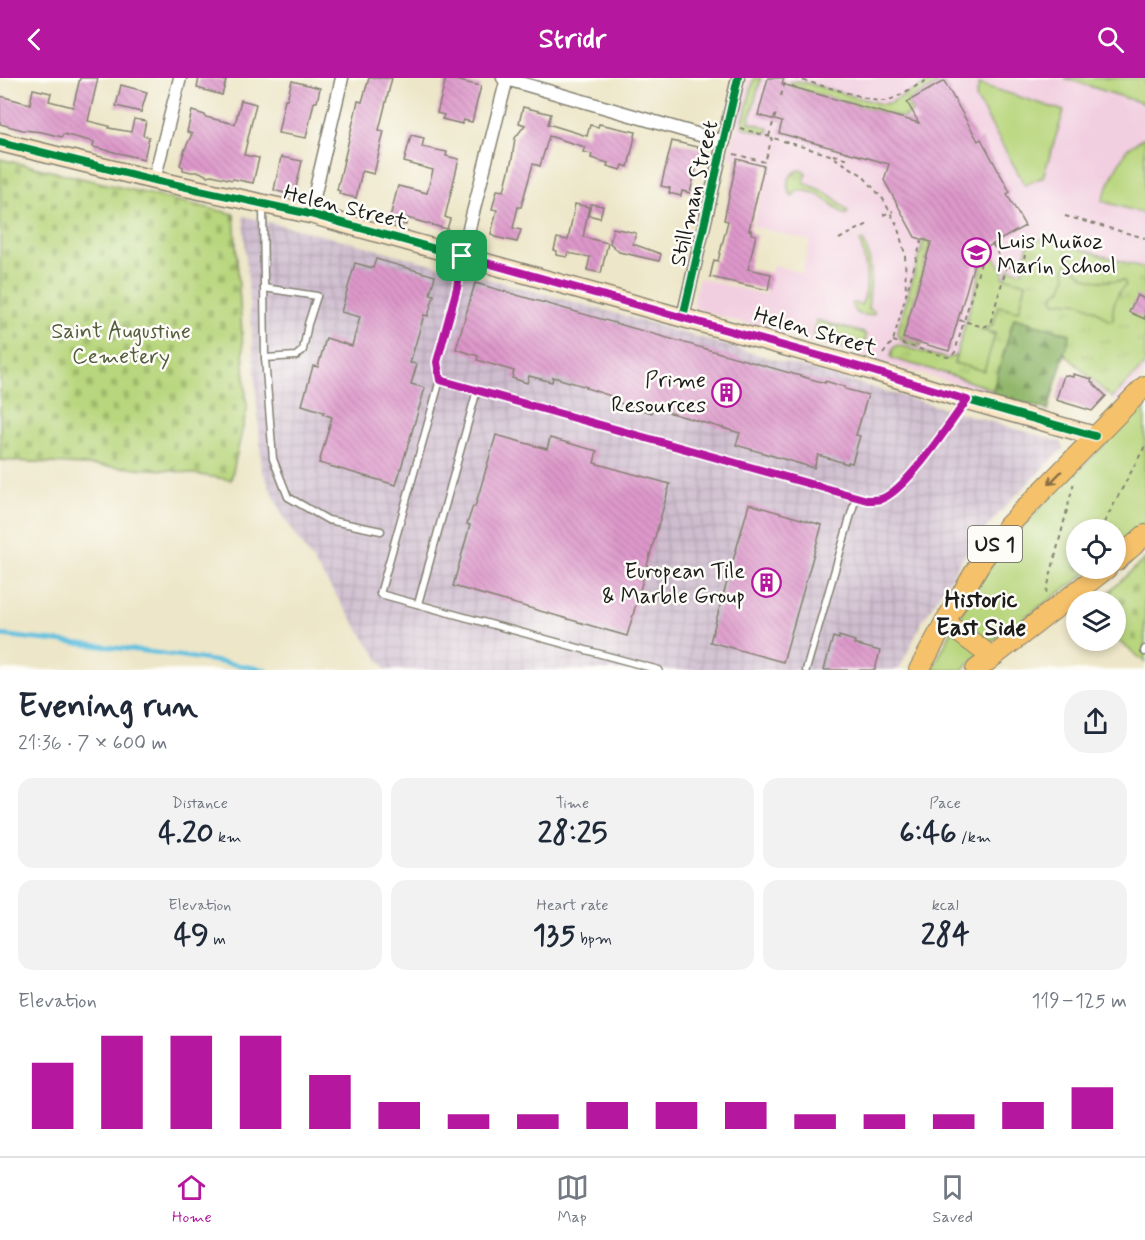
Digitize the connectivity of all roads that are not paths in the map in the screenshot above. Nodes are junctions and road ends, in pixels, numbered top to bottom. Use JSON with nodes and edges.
{"nodes":[{"id":1,"x":180,"y":78,"type":"edge"},
{"id":2,"x":342,"y":78,"type":"edge"},
{"id":3,"x":506,"y":78,"type":"edge"},
{"id":4,"x":738,"y":78,"type":"edge"},
{"id":5,"x":0,"y":142,"type":"edge"},
{"id":6,"x":724,"y":142,"type":"junction"},
{"id":7,"x":154,"y":180,"type":"junction"},
{"id":8,"x":262,"y":204,"type":"junction"},
{"id":9,"x":310,"y":214,"type":"junction"},
{"id":10,"x":462,"y":256,"type":"junction"},
{"id":11,"x":264,"y":288,"type":"junction"},
{"id":12,"x":683,"y":317,"type":"junction"},
{"id":13,"x":265,"y":358,"type":"junction"},
{"id":14,"x":440,"y":380,"type":"junction"},
{"id":15,"x":1145,"y":386,"type":"edge"},
{"id":16,"x":477,"y":390,"type":"junction"},
{"id":17,"x":967,"y":400,"type":"junction"},
{"id":18,"x":1095,"y":436,"type":"junction"},
{"id":19,"x":856,"y":497,"type":"junction"},
{"id":20,"x":381,"y":531,"type":"dead end"},
{"id":21,"x":1145,"y":535,"type":"edge"},
{"id":22,"x":1126,"y":552,"type":"edge"},
{"id":23,"x":1093,"y":579,"type":"edge"},
{"id":24,"x":418,"y":604,"type":"junction"},
{"id":25,"x":945,"y":622,"type":"junction"},
{"id":26,"x":992,"y":657,"type":"junction"},
{"id":27,"x":659,"y":670,"type":"edge"},
{"id":28,"x":806,"y":670,"type":"edge"},
{"id":29,"x":919,"y":670,"type":"edge"},
{"id":30,"x":976,"y":670,"type":"edge"}],
"edges":[{"from":1,"to":7,"type":"street"},
{"from":2,"to":9,"type":"street"},
{"from":3,"to":6,"type":"street"},
{"from":3,"to":10,"type":"street"},
{"from":4,"to":6,"type":"street","name":"Stillman Street"},
{"from":5,"to":7,"type":"street","name":"Helen Street"},
{"from":6,"to":12,"type":"street","name":"Stillman Street"},
{"from":7,"to":8,"type":"street","name":"Helen Street"},
{"from":8,"to":9,"type":"street","name":"Helen Street"},
{"from":8,"to":11,"type":"lane"},
{"from":9,"to":10,"type":"street","name":"Helen Street"},
{"from":10,"to":12,"type":"street","name":"Helen Street"},
{"from":10,"to":14,"type":"lane"},
{"from":11,"to":13,"type":"lane"},
{"from":11,"to":13,"type":"lane"},
{"from":12,"to":17,"type":"street","name":"Helen Street"},
{"from":13,"to":20,"type":"lane"},
{"from":14,"to":16,"type":"lane"},
{"from":14,"to":24,"type":"lane"},
{"from":15,"to":18,"type":"main road","number":"US 1"},
{"from":16,"to":19,"type":"lane"},
{"from":16,"to":24,"type":"lane"},
{"from":17,"to":18,"type":"street","name":"Helen Street"},
{"from":17,"to":19,"type":"lane"},
{"from":18,"to":25,"type":"main road","number":"US 1","one_way":true},
{"from":19,"to":28,"type":"lane"},
{"from":21,"to":22,"type":"main road"},
{"from":23,"to":26,"type":"main road"},
{"from":24,"to":27,"type":"lane"},
{"from":25,"to":26,"type":"main road"},
{"from":25,"to":29,"type":"main road","number":"US 1"},
{"from":26,"to":30,"type":"main road"}]}
